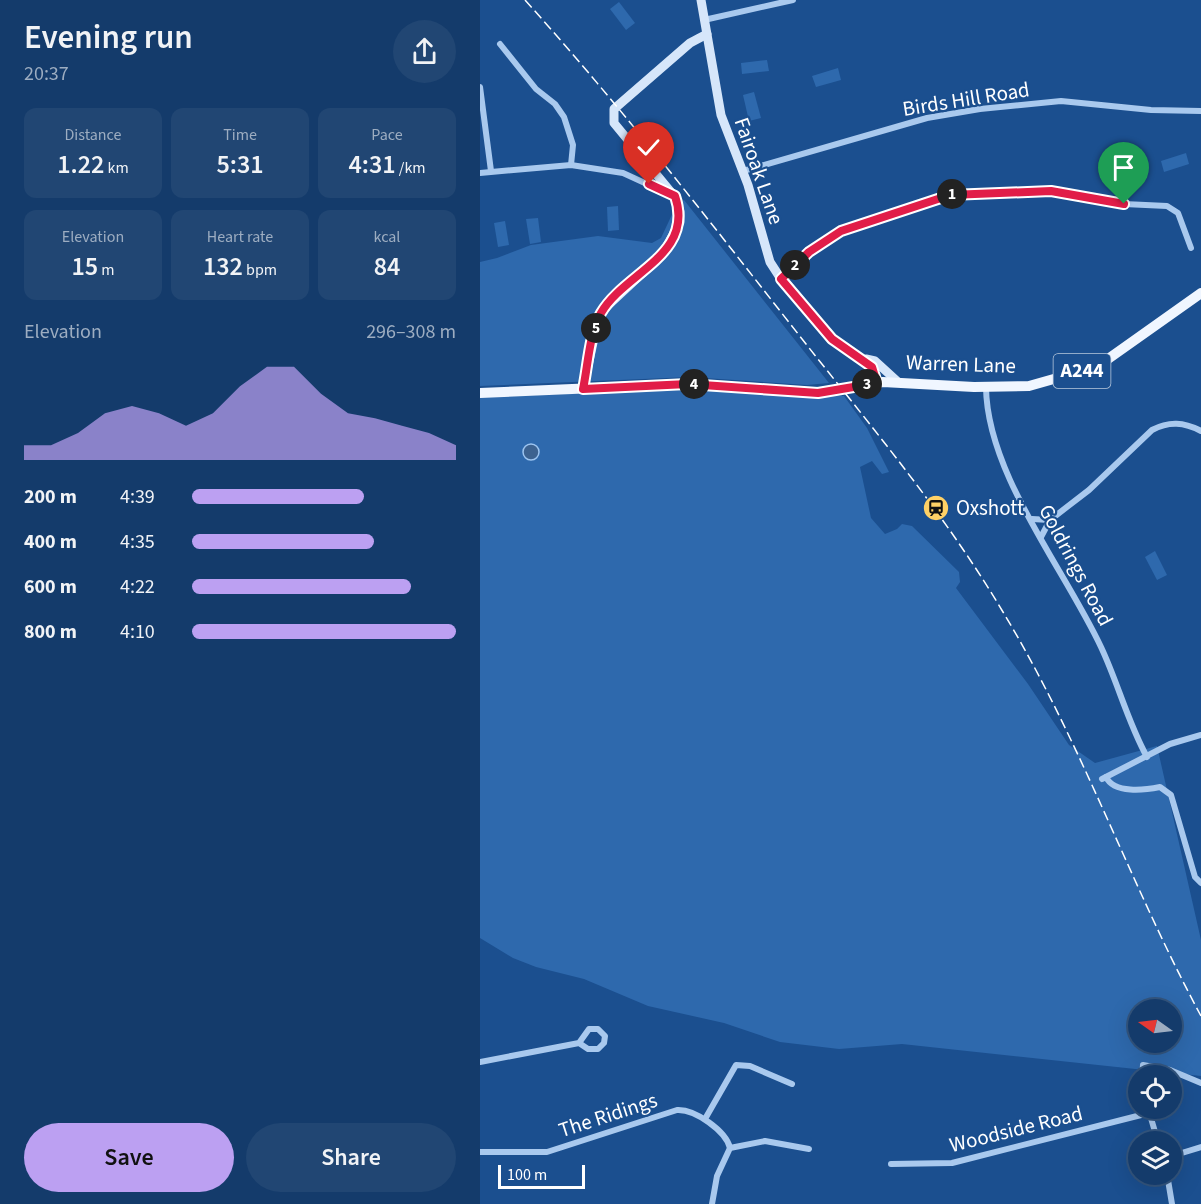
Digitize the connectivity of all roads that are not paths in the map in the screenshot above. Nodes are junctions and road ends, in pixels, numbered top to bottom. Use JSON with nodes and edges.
{"nodes":[{"id":1,"x":701,"y":0,"type":"edge"},
{"id":2,"x":793,"y":0,"type":"edge"},
{"id":3,"x":705,"y":20,"type":"junction"},
{"id":4,"x":706,"y":34,"type":"junction"},
{"id":5,"x":500,"y":44,"type":"dead end"},
{"id":6,"x":480,"y":87,"type":"edge"},
{"id":7,"x":1201,"y":111,"type":"edge"},
{"id":8,"x":571,"y":165,"type":"junction"},
{"id":9,"x":491,"y":171,"type":"junction"},
{"id":10,"x":743,"y":171,"type":"junction"},
{"id":11,"x":480,"y":173,"type":"edge"},
{"id":12,"x":675,"y":196,"type":"junction"},
{"id":13,"x":1191,"y":248,"type":"dead end"},
{"id":14,"x":781,"y":279,"type":"junction"},
{"id":15,"x":1201,"y":292,"type":"edge"},
{"id":16,"x":860,"y":358,"type":"junction"},
{"id":17,"x":898,"y":382,"type":"junction"},
{"id":18,"x":877,"y":383,"type":"junction"},
{"id":19,"x":986,"y":387,"type":"junction"},
{"id":20,"x":583,"y":389,"type":"junction"},
{"id":21,"x":480,"y":393,"type":"edge"},
{"id":22,"x":1201,"y":431,"type":"edge"},
{"id":23,"x":1032,"y":519,"type":"junction"},
{"id":24,"x":1050,"y":520,"type":"junction"},
{"id":25,"x":1041,"y":537,"type":"junction"},
{"id":26,"x":1201,"y":735,"type":"edge"},
{"id":27,"x":1147,"y":757,"type":"junction"},
{"id":28,"x":1201,"y":883,"type":"edge"},
{"id":29,"x":579,"y":1043,"type":"dead end"},
{"id":30,"x":480,"y":1062,"type":"edge"},
{"id":31,"x":1182,"y":1075,"type":"edge"},
{"id":32,"x":792,"y":1083,"type":"dead end"},
{"id":33,"x":1201,"y":1083,"type":"edge"},
{"id":34,"x":1128,"y":1116,"type":"edge"},
{"id":35,"x":705,"y":1119,"type":"junction"},
{"id":36,"x":1201,"y":1147,"type":"edge"},
{"id":37,"x":730,"y":1148,"type":"junction"},
{"id":38,"x":809,"y":1149,"type":"dead end"},
{"id":39,"x":480,"y":1152,"type":"edge"},
{"id":40,"x":1182,"y":1152,"type":"edge"},
{"id":41,"x":891,"y":1164,"type":"dead end"},
{"id":42,"x":1169,"y":1185,"type":"edge"},
{"id":43,"x":712,"y":1204,"type":"edge"},
{"id":44,"x":1172,"y":1204,"type":"edge"}],
"edges":[{"from":1,"to":3,"type":"main road","name":"Fairoak Lane"},
{"from":2,"to":3,"type":"street"},
{"from":3,"to":4,"type":"main road","name":"Fairoak Lane"},
{"from":4,"to":10,"type":"main road","name":"Fairoak Lane"},
{"from":4,"to":12,"type":"main road"},
{"from":5,"to":8,"type":"street"},
{"from":6,"to":9,"type":"street"},
{"from":7,"to":10,"type":"street","name":"Birds Hill Road"},
{"from":8,"to":9,"type":"street"},
{"from":8,"to":12,"type":"street"},
{"from":9,"to":11,"type":"street"},
{"from":10,"to":14,"type":"main road","name":"Fairoak Lane"},
{"from":12,"to":20,"type":"main road"},
{"from":13,"to":14,"type":"street"},
{"from":14,"to":16,"type":"main road","name":"Fairoak Lane"},
{"from":15,"to":19,"type":"main road","name":"Warren Lane","number":"A244"},
{"from":16,"to":17,"type":"main road"},
{"from":16,"to":18,"type":"main road","name":"Fairoak Lane"},
{"from":17,"to":18,"type":"main road","name":"Warren Lane","number":"A244"},
{"from":17,"to":19,"type":"main road","name":"Warren Lane","number":"A244"},
{"from":18,"to":20,"type":"main road","name":"Warren Lane","number":"A244"},
{"from":19,"to":23,"type":"street","name":"Goldrings Road"},
{"from":20,"to":21,"type":"main road","name":"Warren Lane","number":"A244"},
{"from":22,"to":24,"type":"street"},
{"from":23,"to":24,"type":"street"},
{"from":23,"to":25,"type":"street","name":"Goldrings Road"},
{"from":24,"to":25,"type":"street"},
{"from":25,"to":27,"type":"street","name":"Goldrings Road"},
{"from":26,"to":27,"type":"street"},
{"from":27,"to":28,"type":"street"},
{"from":29,"to":30,"type":"street"},
{"from":31,"to":33,"type":"street"},
{"from":32,"to":35,"type":"street"},
{"from":34,"to":41,"type":"street","name":"Woodside Road"},
{"from":35,"to":37,"type":"street","name":"The Ridings"},
{"from":35,"to":39,"type":"street","name":"The Ridings"},
{"from":36,"to":40,"type":"street"},
{"from":37,"to":38,"type":"street"},
{"from":37,"to":43,"type":"street"},
{"from":42,"to":44,"type":"street"}]}
